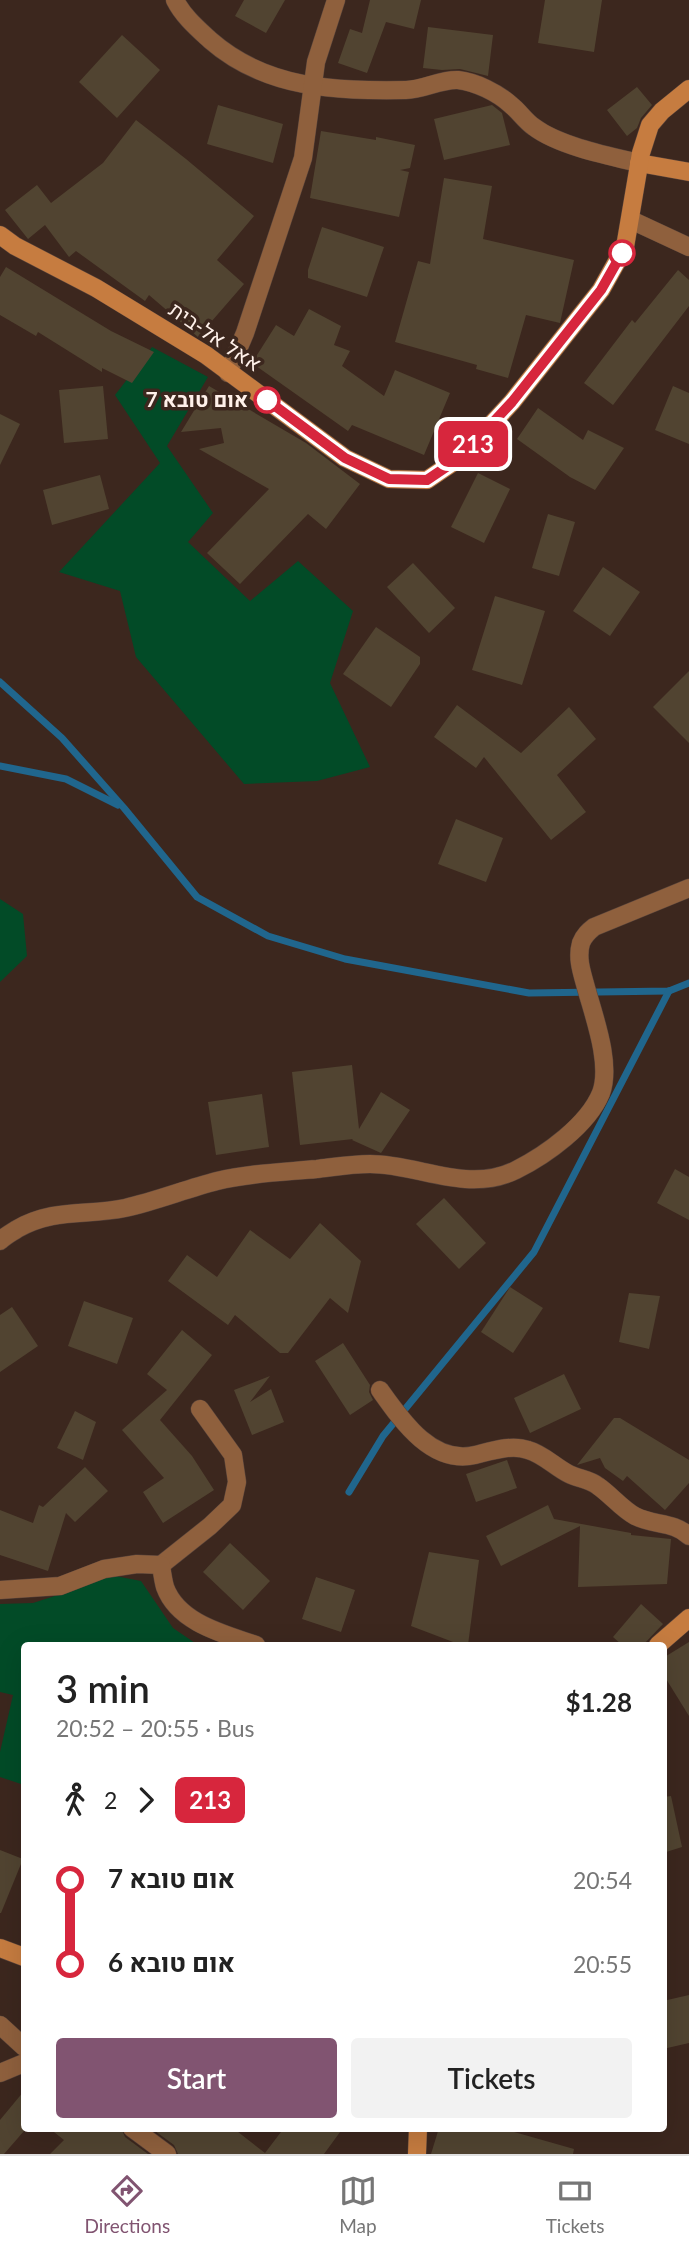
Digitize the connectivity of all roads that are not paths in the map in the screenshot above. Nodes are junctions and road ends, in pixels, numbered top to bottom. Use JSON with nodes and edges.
{"nodes":[{"id":1,"x":175,"y":0,"type":"edge"},
{"id":2,"x":336,"y":0,"type":"edge"},
{"id":3,"x":314,"y":87,"type":"junction"},
{"id":4,"x":689,"y":89,"type":"edge"},
{"id":5,"x":639,"y":163,"type":"junction"},
{"id":6,"x":689,"y":172,"type":"edge"},
{"id":7,"x":631,"y":219,"type":"junction"},
{"id":8,"x":0,"y":235,"type":"edge"},
{"id":9,"x":689,"y":247,"type":"edge"},
{"id":10,"x":228,"y":373,"type":"junction"},
{"id":11,"x":689,"y":888,"type":"edge"},
{"id":12,"x":0,"y":1241,"type":"edge"},
{"id":13,"x":380,"y":1391,"type":"dead end"},
{"id":14,"x":200,"y":1409,"type":"dead end"},
{"id":15,"x":689,"y":1536,"type":"edge"},
{"id":16,"x":161,"y":1565,"type":"junction"},
{"id":17,"x":0,"y":1590,"type":"edge"},
{"id":18,"x":689,"y":1618,"type":"edge"},
{"id":19,"x":247,"y":1642,"type":"edge"},
{"id":20,"x":661,"y":1642,"type":"edge"},
{"id":21,"x":0,"y":1948,"type":"edge"},
{"id":22,"x":21,"y":1955,"type":"edge"},
{"id":23,"x":0,"y":2025,"type":"edge"},
{"id":24,"x":21,"y":2044,"type":"edge"},
{"id":25,"x":21,"y":2064,"type":"edge"},
{"id":26,"x":0,"y":2073,"type":"edge"},
{"id":27,"x":137,"y":2132,"type":"edge"},
{"id":28,"x":418,"y":2132,"type":"edge"},
{"id":29,"x":167,"y":2154,"type":"edge"},
{"id":30,"x":417,"y":2154,"type":"edge"}],
"edges":[{"from":1,"to":3,"type":"street"},
{"from":2,"to":3,"type":"street"},
{"from":3,"to":5,"type":"street"},
{"from":3,"to":10,"type":"street"},
{"from":4,"to":5,"type":"street","name":"אאל אל-בית"},
{"from":5,"to":6,"type":"street"},
{"from":5,"to":7,"type":"street","name":"אאל אל-בית"},
{"from":7,"to":9,"type":"street"},
{"from":7,"to":10,"type":"street","name":"אאל אל-בית"},
{"from":8,"to":10,"type":"street","name":"אאל אל-בית"},
{"from":11,"to":12,"type":"street"},
{"from":13,"to":15,"type":"street"},
{"from":14,"to":16,"type":"street"},
{"from":16,"to":17,"type":"street"},
{"from":16,"to":19,"type":"street"},
{"from":18,"to":20,"type":"street"},
{"from":21,"to":22,"type":"street"},
{"from":23,"to":24,"type":"street"},
{"from":25,"to":26,"type":"street"},
{"from":27,"to":29,"type":"street"},
{"from":28,"to":30,"type":"street"}]}
